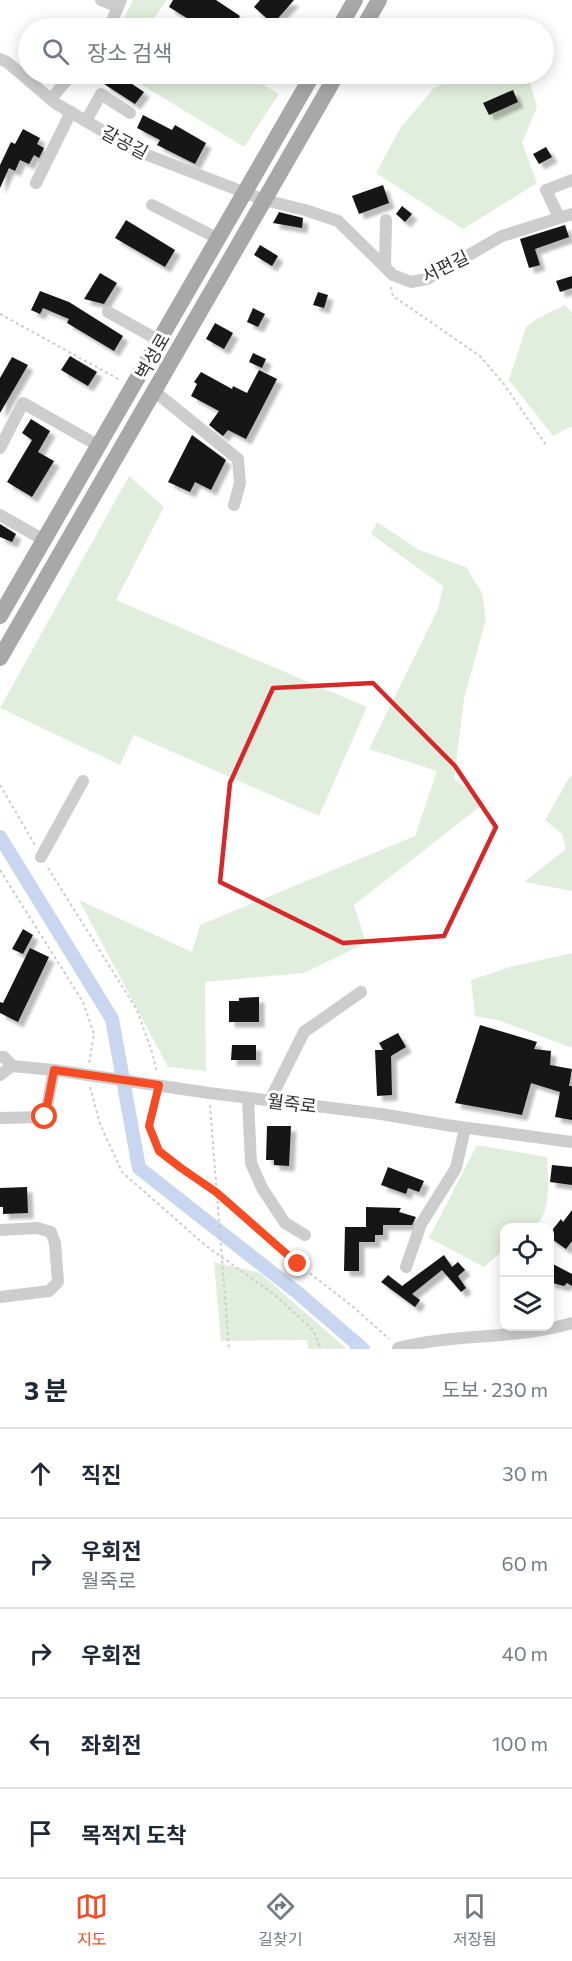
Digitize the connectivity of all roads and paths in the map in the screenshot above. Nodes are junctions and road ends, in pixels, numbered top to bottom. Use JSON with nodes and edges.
{"nodes":[{"id":1,"x":101,"y":0,"type":"edge"},
{"id":2,"x":355,"y":0,"type":"edge"},
{"id":3,"x":379,"y":0,"type":"edge"},
{"id":4,"x":120,"y":4,"type":"edge"},
{"id":5,"x":114,"y":18,"type":"edge"},
{"id":6,"x":345,"y":18,"type":"edge"},
{"id":7,"x":369,"y":18,"type":"edge"},
{"id":8,"x":0,"y":59,"type":"edge"},
{"id":9,"x":18,"y":71,"type":"edge"},
{"id":10,"x":33,"y":84,"type":"edge"},
{"id":11,"x":64,"y":84,"type":"edge"},
{"id":12,"x":301,"y":84,"type":"edge"},
{"id":13,"x":331,"y":84,"type":"edge"},
{"id":14,"x":51,"y":99,"type":"junction"},
{"id":15,"x":70,"y":112,"type":"junction"},
{"id":16,"x":130,"y":113,"type":"dead end"},
{"id":17,"x":86,"y":121,"type":"junction"},
{"id":18,"x":572,"y":180,"type":"edge"},
{"id":19,"x":36,"y":183,"type":"dead end"},
{"id":20,"x":246,"y":193,"type":"junction"},
{"id":21,"x":264,"y":200,"type":"junction"},
{"id":22,"x":152,"y":205,"type":"dead end"},
{"id":23,"x":572,"y":214,"type":"edge"},
{"id":24,"x":559,"y":217,"type":"junction"},
{"id":25,"x":386,"y":220,"type":"dead end"},
{"id":26,"x":219,"y":239,"type":"junction"},
{"id":27,"x":385,"y":267,"type":"junction"},
{"id":28,"x":108,"y":312,"type":"dead end"},
{"id":29,"x":0,"y":314,"type":"edge"},
{"id":30,"x":160,"y":341,"type":"junction"},
{"id":31,"x":133,"y":387,"type":"junction"},
{"id":32,"x":154,"y":391,"type":"junction"},
{"id":33,"x":546,"y":445,"type":"dead end"},
{"id":34,"x":99,"y":446,"type":"junction"},
{"id":35,"x":0,"y":448,"type":"edge"},
{"id":36,"x":234,"y":505,"type":"dead end"},
{"id":37,"x":0,"y":515,"type":"edge"},
{"id":38,"x":44,"y":540,"type":"junction"},
{"id":39,"x":0,"y":616,"type":"edge"},
{"id":40,"x":0,"y":658,"type":"edge"},
{"id":41,"x":83,"y":781,"type":"dead end"},
{"id":42,"x":0,"y":785,"type":"edge"},
{"id":43,"x":41,"y":857,"type":"junction"},
{"id":44,"x":0,"y":870,"type":"edge"},
{"id":45,"x":361,"y":992,"type":"dead end"},
{"id":46,"x":0,"y":1057,"type":"edge"},
{"id":47,"x":12,"y":1066,"type":"junction"},
{"id":48,"x":54,"y":1070,"type":"junction"},
{"id":49,"x":0,"y":1075,"type":"edge"},
{"id":50,"x":93,"y":1075,"type":"junction"},
{"id":51,"x":153,"y":1084,"type":"junction"},
{"id":52,"x":209,"y":1093,"type":"junction"},
{"id":53,"x":248,"y":1098,"type":"junction"},
{"id":54,"x":270,"y":1100,"type":"junction"},
{"id":55,"x":0,"y":1118,"type":"edge"},
{"id":56,"x":465,"y":1128,"type":"junction"},
{"id":57,"x":572,"y":1142,"type":"edge"},
{"id":58,"x":216,"y":1192,"type":"junction"},
{"id":59,"x":0,"y":1230,"type":"edge"},
{"id":60,"x":305,"y":1235,"type":"dead end"},
{"id":61,"x":223,"y":1258,"type":"junction"},
{"id":62,"x":406,"y":1267,"type":"dead end"},
{"id":63,"x":0,"y":1297,"type":"edge"},
{"id":64,"x":572,"y":1323,"type":"edge"},
{"id":65,"x":398,"y":1347,"type":"joint"},
{"id":66,"x":229,"y":1349,"type":"edge"},
{"id":67,"x":321,"y":1349,"type":"edge"}],
"edges":[{"from":1,"to":4,"type":"street"},
{"from":2,"to":6,"type":"main road"},
{"from":3,"to":7,"type":"main road"},
{"from":4,"to":5,"type":"street"},
{"from":8,"to":9,"type":"street","name":"갈공길"},
{"from":10,"to":14,"type":"street","name":"갈공길"},
{"from":11,"to":14,"type":"street"},
{"from":12,"to":20,"type":"main road","name":"벽성로"},
{"from":13,"to":21,"type":"main road","name":"벽성로"},
{"from":14,"to":15,"type":"street","name":"갈공길"},
{"from":15,"to":17,"type":"street","name":"갈공길"},
{"from":15,"to":19,"type":"street"},
{"from":16,"to":17,"type":"street"},
{"from":17,"to":20,"type":"street","name":"갈공길"},
{"from":18,"to":24,"type":"street"},
{"from":20,"to":21,"type":"street","name":"갈공길"},
{"from":20,"to":26,"type":"main road","name":"벽성로"},
{"from":21,"to":27,"type":"street","name":"서편길"},
{"from":21,"to":32,"type":"main road","name":"벽성로"},
{"from":22,"to":26,"type":"street"},
{"from":23,"to":24,"type":"street","name":"서편길"},
{"from":24,"to":27,"type":"street","name":"서편길"},
{"from":25,"to":27,"type":"street"},
{"from":26,"to":30,"type":"main road","name":"벽성로"},
{"from":27,"to":33,"type":"path"},
{"from":28,"to":30,"type":"street"},
{"from":29,"to":31,"type":"path"},
{"from":30,"to":31,"type":"main road","name":"벽성로"},
{"from":31,"to":34,"type":"main road","name":"벽성로"},
{"from":32,"to":36,"type":"street"},
{"from":32,"to":40,"type":"main road","name":"벽성로"},
{"from":34,"to":35,"type":"street"},
{"from":34,"to":38,"type":"main road","name":"벽성로"},
{"from":37,"to":38,"type":"street"},
{"from":38,"to":39,"type":"main road","name":"벽성로"},
{"from":41,"to":43,"type":"street"},
{"from":42,"to":43,"type":"path"},
{"from":43,"to":51,"type":"path"},
{"from":44,"to":50,"type":"path"},
{"from":45,"to":54,"type":"street"},
{"from":46,"to":47,"type":"street"},
{"from":47,"to":48,"type":"street","name":"월죽로"},
{"from":47,"to":49,"type":"street"},
{"from":48,"to":50,"type":"street","name":"월죽로"},
{"from":48,"to":55,"type":"street"},
{"from":50,"to":51,"type":"street","name":"월죽로"},
{"from":50,"to":61,"type":"path"},
{"from":51,"to":52,"type":"street","name":"월죽로"},
{"from":51,"to":58,"type":"path"},
{"from":52,"to":53,"type":"street","name":"월죽로"},
{"from":52,"to":58,"type":"path"},
{"from":53,"to":54,"type":"street","name":"월죽로"},
{"from":53,"to":60,"type":"street"},
{"from":54,"to":56,"type":"street","name":"월죽로"},
{"from":56,"to":57,"type":"street","name":"월죽로"},
{"from":56,"to":62,"type":"street"},
{"from":58,"to":61,"type":"path"},
{"from":58,"to":65,"type":"path"},
{"from":59,"to":63,"type":"street"},
{"from":61,"to":66,"type":"path"},
{"from":61,"to":67,"type":"path"},
{"from":64,"to":65,"type":"street"}]}
